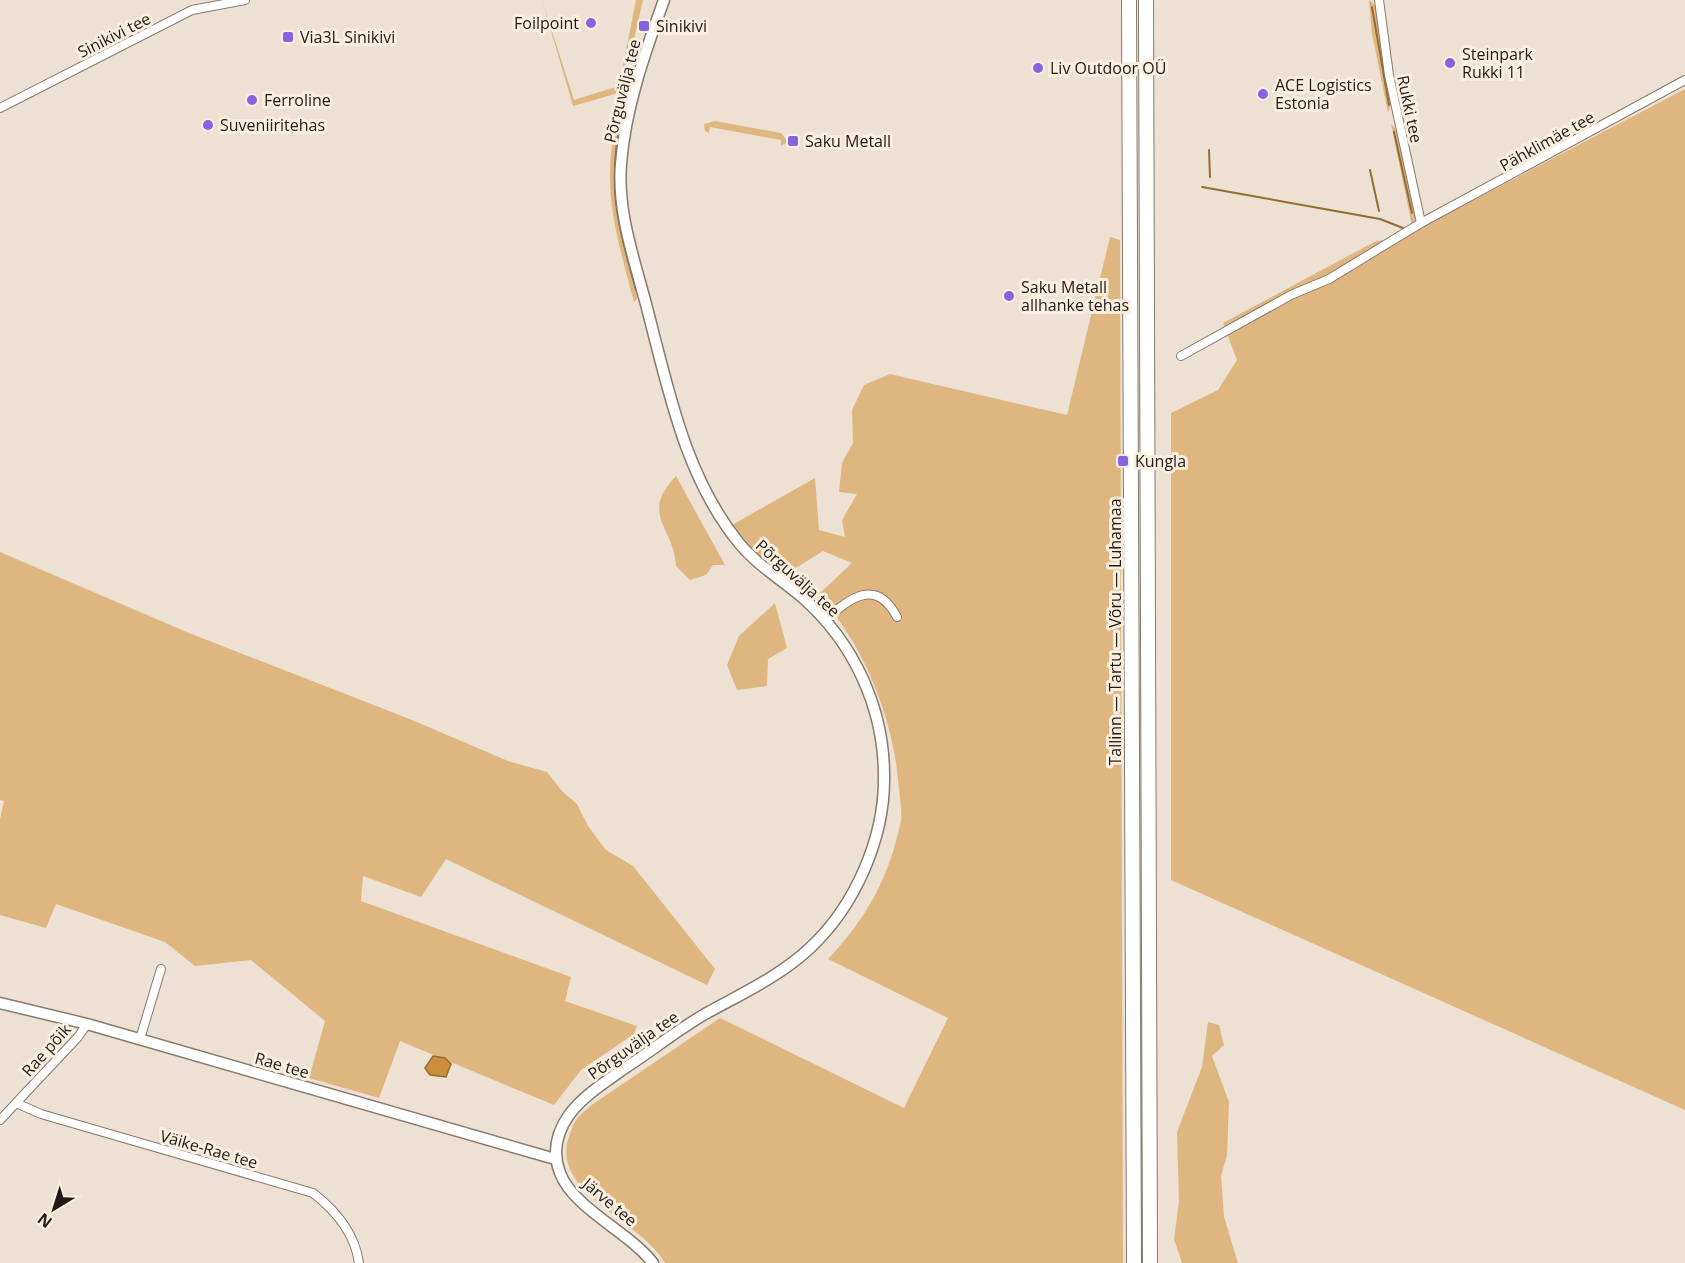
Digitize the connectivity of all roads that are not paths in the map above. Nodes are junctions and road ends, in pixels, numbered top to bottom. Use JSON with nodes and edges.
{"nodes":[{"id":1,"x":245,"y":0,"type":"edge"},
{"id":2,"x":658,"y":0,"type":"edge"},
{"id":3,"x":664,"y":0,"type":"edge"},
{"id":4,"x":1129,"y":0,"type":"edge"},
{"id":5,"x":1146,"y":0,"type":"edge"},
{"id":6,"x":1379,"y":0,"type":"edge"},
{"id":7,"x":653,"y":29,"type":"junction"},
{"id":8,"x":1685,"y":80,"type":"edge"},
{"id":9,"x":0,"y":108,"type":"edge"},
{"id":10,"x":1421,"y":223,"type":"junction"},
{"id":11,"x":1181,"y":356,"type":"dead end"},
{"id":12,"x":897,"y":617,"type":"dead end"},
{"id":13,"x":825,"y":620,"type":"junction"},
{"id":14,"x":161,"y":969,"type":"dead end"},
{"id":15,"x":0,"y":1003,"type":"edge"},
{"id":16,"x":87,"y":1024,"type":"junction"},
{"id":17,"x":140,"y":1039,"type":"junction"},
{"id":18,"x":16,"y":1103,"type":"junction"},
{"id":19,"x":0,"y":1120,"type":"edge"},
{"id":20,"x":555,"y":1159,"type":"junction"},
{"id":21,"x":359,"y":1263,"type":"edge"},
{"id":22,"x":653,"y":1263,"type":"edge"},
{"id":23,"x":1134,"y":1263,"type":"edge"},
{"id":24,"x":1150,"y":1263,"type":"edge"}],
"edges":[{"from":1,"to":9,"type":"street","name":"Sinikivi tee"},
{"from":2,"to":7,"type":"street","name":"Põrguvälja tee"},
{"from":3,"to":7,"type":"street","name":"Põrguvälja tee"},
{"from":4,"to":23,"type":"highway","name":"Tallinn — Tartu — Võru — Luhamaa"},
{"from":5,"to":24,"type":"highway","name":"Tallinn — Tartu — Võru — Luhamaa"},
{"from":6,"to":10,"type":"street","name":"Rukki tee"},
{"from":7,"to":13,"type":"street","name":"Põrguvälja tee"},
{"from":8,"to":10,"type":"street","name":"Pähklimäe tee"},
{"from":10,"to":11,"type":"street","name":"Pähklimäe tee"},
{"from":12,"to":13,"type":"street"},
{"from":13,"to":20,"type":"street","name":"Põrguvälja tee"},
{"from":14,"to":17,"type":"street"},
{"from":15,"to":16,"type":"street","name":"Rae tee"},
{"from":16,"to":17,"type":"street","name":"Rae tee"},
{"from":16,"to":18,"type":"street","name":"Rae põik"},
{"from":17,"to":20,"type":"street","name":"Rae tee"},
{"from":18,"to":19,"type":"street","name":"Rae põik"},
{"from":18,"to":21,"type":"street","name":"Väike-Rae tee"},
{"from":20,"to":22,"type":"street","name":"Järve tee"}]}
